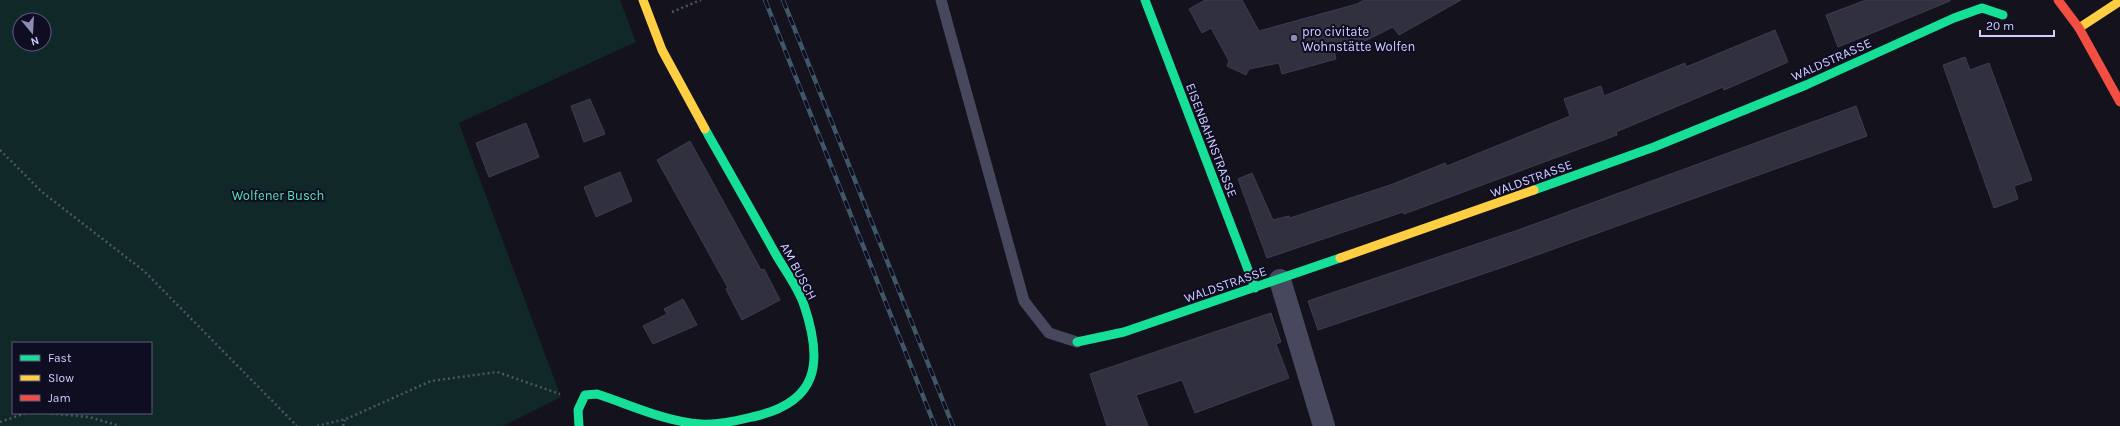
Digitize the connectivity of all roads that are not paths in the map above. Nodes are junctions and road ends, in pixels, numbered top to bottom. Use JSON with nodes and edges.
{"nodes":[{"id":1,"x":643,"y":0,"type":"edge"},
{"id":2,"x":941,"y":0,"type":"edge"},
{"id":3,"x":1145,"y":0,"type":"edge"},
{"id":4,"x":2058,"y":0,"type":"edge"},
{"id":5,"x":2120,"y":1,"type":"edge"},
{"id":6,"x":2003,"y":15,"type":"dead end"},
{"id":7,"x":2079,"y":28,"type":"junction"},
{"id":8,"x":2120,"y":102,"type":"edge"},
{"id":9,"x":1280,"y":280,"type":"junction"},
{"id":10,"x":1255,"y":288,"type":"junction"},
{"id":11,"x":1077,"y":342,"type":"joint"},
{"id":12,"x":579,"y":426,"type":"edge"},
{"id":13,"x":1324,"y":426,"type":"edge"}],
"edges":[{"from":1,"to":12,"type":"street","name":"AM BUSCH"},
{"from":2,"to":11,"type":"lane"},
{"from":3,"to":10,"type":"street","name":"EISENBAHNSTRASSE"},
{"from":4,"to":7,"type":"street"},
{"from":5,"to":7,"type":"street"},
{"from":6,"to":9,"type":"street","name":"WALDSTRASSE"},
{"from":7,"to":8,"type":"street"},
{"from":9,"to":10,"type":"street","name":"WALDSTRASSE"},
{"from":9,"to":13,"type":"street"},
{"from":10,"to":11,"type":"street","name":"WALDSTRASSE"}]}
